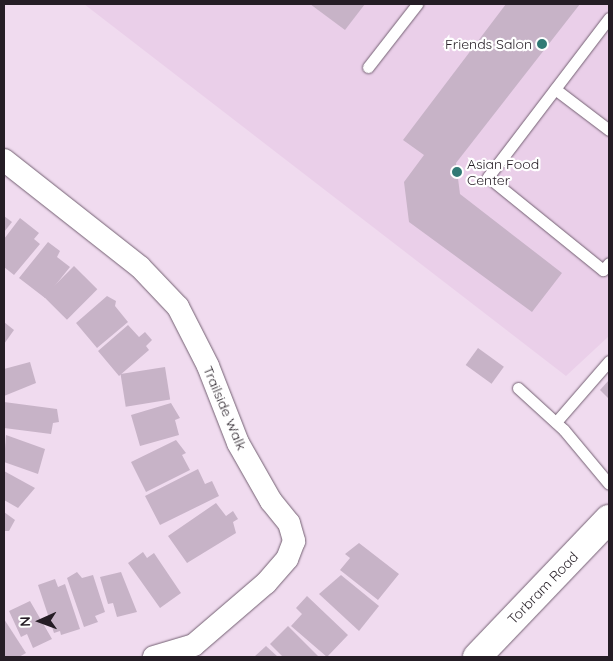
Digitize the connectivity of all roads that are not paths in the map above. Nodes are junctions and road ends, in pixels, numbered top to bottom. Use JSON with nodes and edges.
{"nodes":[{"id":1,"x":417,"y":4,"type":"edge"},
{"id":2,"x":609,"y":18,"type":"edge"},
{"id":3,"x":368,"y":67,"type":"dead end"},
{"id":4,"x":555,"y":89,"type":"junction"},
{"id":5,"x":609,"y":130,"type":"edge"},
{"id":6,"x":4,"y":160,"type":"edge"},
{"id":7,"x":609,"y":263,"type":"edge"},
{"id":8,"x":609,"y":361,"type":"edge"},
{"id":9,"x":518,"y":388,"type":"dead end"},
{"id":10,"x":556,"y":422,"type":"junction"},
{"id":11,"x":609,"y":484,"type":"edge"},
{"id":12,"x":609,"y":519,"type":"edge"},
{"id":13,"x":154,"y":657,"type":"edge"},
{"id":14,"x":477,"y":657,"type":"edge"}],
"edges":[{"from":1,"to":3,"type":"lane"},
{"from":2,"to":4,"type":"lane"},
{"from":4,"to":5,"type":"lane"},
{"from":4,"to":7,"type":"lane"},
{"from":6,"to":13,"type":"street","name":"Trailside Walk"},
{"from":8,"to":10,"type":"lane"},
{"from":9,"to":10,"type":"lane"},
{"from":10,"to":11,"type":"lane"},
{"from":12,"to":14,"type":"main road","name":"Torbram Road"}]}
